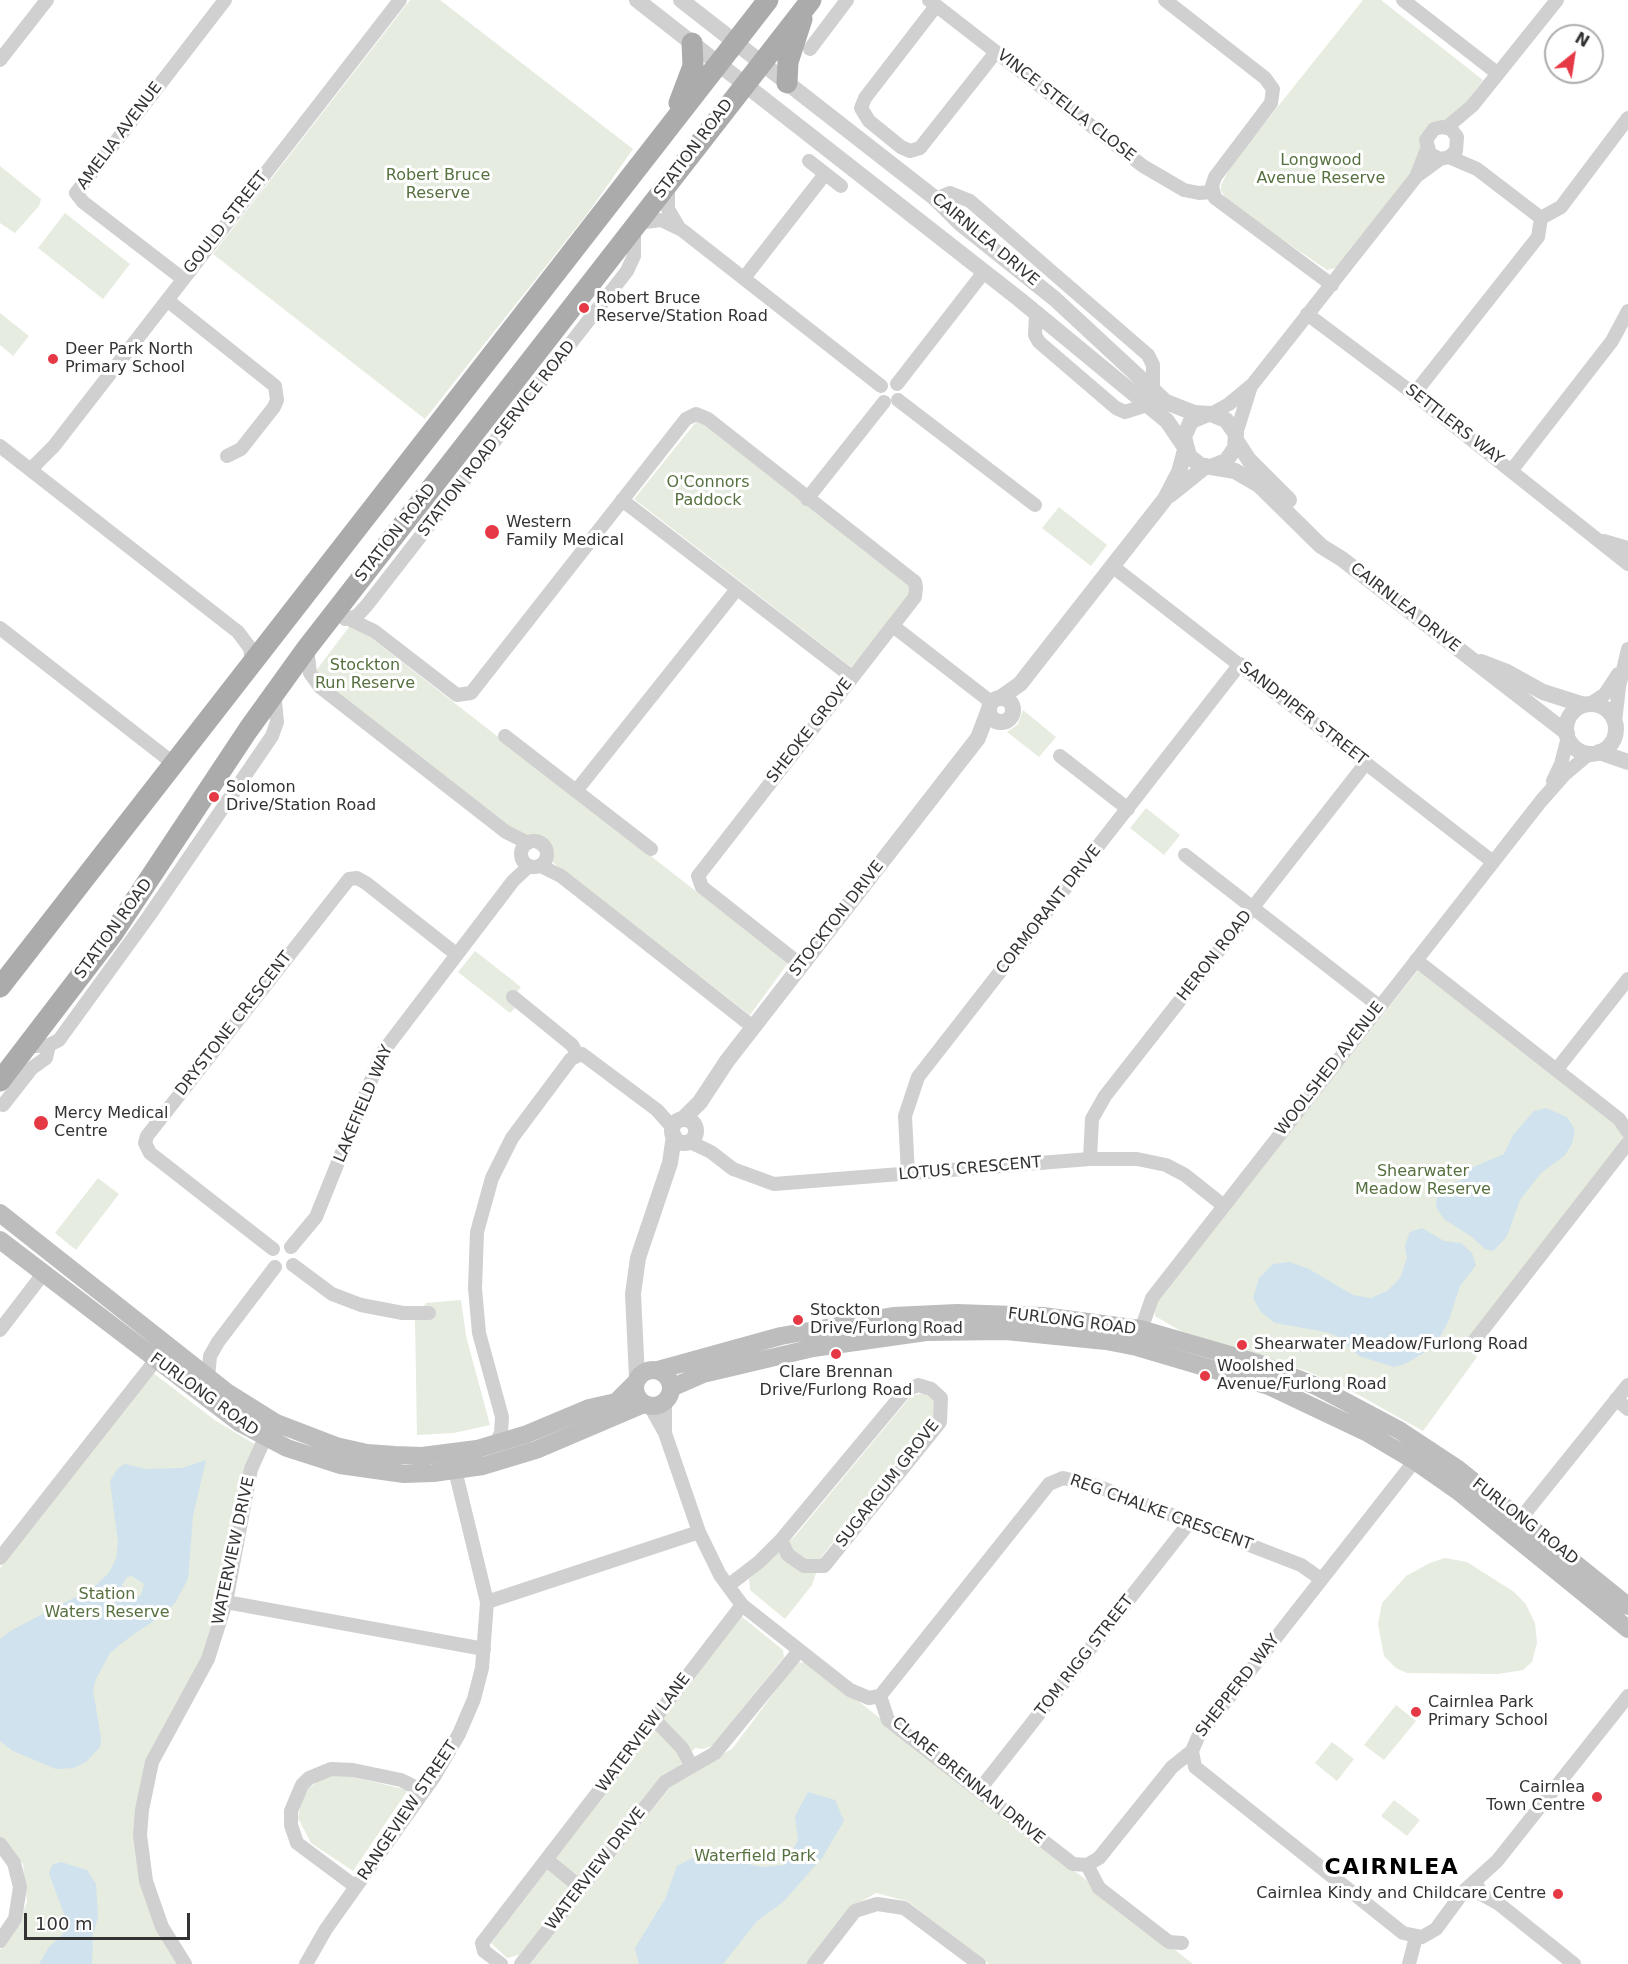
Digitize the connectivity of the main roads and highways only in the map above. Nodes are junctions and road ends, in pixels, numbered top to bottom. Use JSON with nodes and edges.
{"nodes":[{"id":1,"x":768,"y":0,"type":"edge"},
{"id":2,"x":812,"y":0,"type":"edge"},
{"id":3,"x":692,"y":43,"type":"road end"},
{"id":4,"x":787,"y":83,"type":"road end"},
{"id":5,"x":663,"y":136,"type":"junction"},
{"id":6,"x":0,"y":987,"type":"edge"},
{"id":7,"x":0,"y":1081,"type":"edge"},
{"id":8,"x":0,"y":1213,"type":"edge"},
{"id":9,"x":0,"y":1240,"type":"edge"},
{"id":10,"x":1138,"y":1338,"type":"junction"},
{"id":11,"x":646,"y":1376,"type":"junction"},
{"id":12,"x":657,"y":1400,"type":"junction"},
{"id":13,"x":1420,"y":1453,"type":"junction"},
{"id":14,"x":454,"y":1462,"type":"junction"},
{"id":15,"x":1628,"y":1606,"type":"edge"},
{"id":16,"x":1628,"y":1629,"type":"edge"}],
"edges":[{"from":1,"to":5,"type":"main road","name":"STATION ROAD"},
{"from":2,"to":4,"type":"main road"},
{"from":2,"to":7,"type":"main road","name":"STATION ROAD"},
{"from":3,"to":5,"type":"main road"},
{"from":5,"to":6,"type":"main road","name":"STATION ROAD"},
{"from":8,"to":14,"type":"main road","name":"FURLONG ROAD"},
{"from":9,"to":14,"type":"main road","name":"FURLONG ROAD"},
{"from":10,"to":11,"type":"main road","name":"FURLONG ROAD"},
{"from":10,"to":12,"type":"main road","name":"FURLONG ROAD"},
{"from":10,"to":13,"type":"main road","name":"FURLONG ROAD"},
{"from":11,"to":12,"type":"main road"},
{"from":11,"to":12,"type":"main road"},
{"from":11,"to":14,"type":"main road","name":"FURLONG ROAD"},
{"from":12,"to":14,"type":"main road","name":"FURLONG ROAD"},
{"from":13,"to":15,"type":"main road","name":"FURLONG ROAD"},
{"from":13,"to":16,"type":"main road","name":"FURLONG ROAD"}]}
